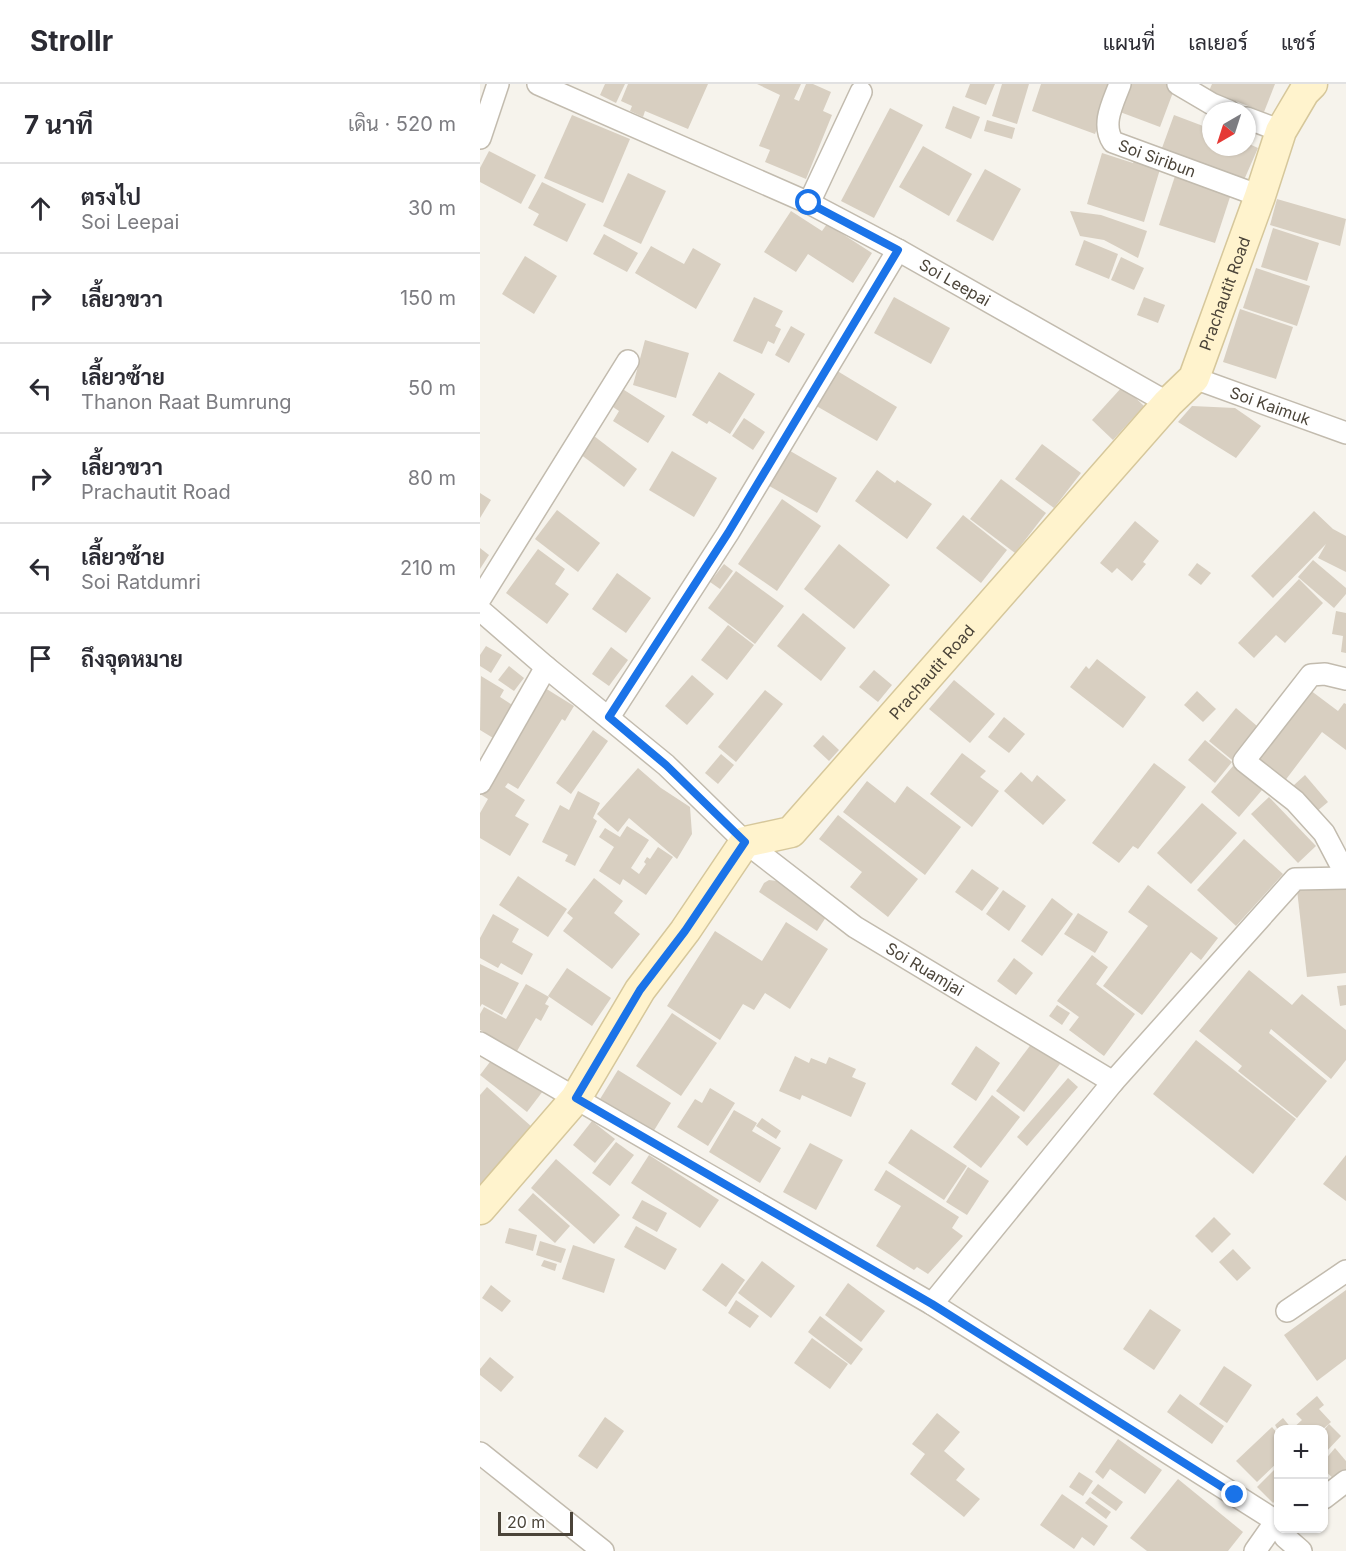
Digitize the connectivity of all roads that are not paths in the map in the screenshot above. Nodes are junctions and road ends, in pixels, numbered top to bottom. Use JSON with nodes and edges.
{"nodes":[{"id":1,"x":498,"y":84,"type":"edge"},
{"id":2,"x":538,"y":84,"type":"edge"},
{"id":3,"x":1120,"y":84,"type":"edge"},
{"id":4,"x":1178,"y":84,"type":"edge"},
{"id":5,"x":1312,"y":84,"type":"edge"},
{"id":6,"x":861,"y":92,"type":"dead end"},
{"id":7,"x":1209,"y":102,"type":"edge"},
{"id":8,"x":1256,"y":121,"type":"edge"},
{"id":9,"x":1281,"y":131,"type":"junction"},
{"id":10,"x":480,"y":138,"type":"edge"},
{"id":11,"x":1260,"y":196,"type":"junction"},
{"id":12,"x":809,"y":203,"type":"junction"},
{"id":13,"x":898,"y":250,"type":"junction"},
{"id":14,"x":628,"y":361,"type":"dead end"},
{"id":15,"x":1194,"y":378,"type":"junction"},
{"id":16,"x":1168,"y":403,"type":"junction"},
{"id":17,"x":1346,"y":433,"type":"edge"},
{"id":18,"x":480,"y":599,"type":"edge"},
{"id":19,"x":480,"y":610,"type":"edge"},
{"id":20,"x":546,"y":667,"type":"junction"},
{"id":21,"x":1346,"y":679,"type":"edge"},
{"id":22,"x":609,"y":717,"type":"junction"},
{"id":23,"x":480,"y":783,"type":"edge"},
{"id":24,"x":745,"y":842,"type":"junction"},
{"id":25,"x":1346,"y":876,"type":"edge"},
{"id":26,"x":480,"y":1043,"type":"edge"},
{"id":27,"x":1113,"y":1082,"type":"junction"},
{"id":28,"x":576,"y":1098,"type":"junction"},
{"id":29,"x":480,"y":1209,"type":"edge"},
{"id":30,"x":1346,"y":1271,"type":"edge"},
{"id":31,"x":932,"y":1304,"type":"junction"},
{"id":32,"x":1287,"y":1311,"type":"dead end"},
{"id":33,"x":480,"y":1453,"type":"edge"},
{"id":34,"x":1346,"y":1481,"type":"edge"},
{"id":35,"x":1328,"y":1494,"type":"edge"},
{"id":36,"x":1274,"y":1521,"type":"edge"},
{"id":37,"x":1274,"y":1529,"type":"edge"},
{"id":38,"x":1283,"y":1533,"type":"edge"},
{"id":39,"x":603,"y":1551,"type":"edge"},
{"id":40,"x":1255,"y":1551,"type":"edge"},
{"id":41,"x":1301,"y":1551,"type":"edge"}],
"edges":[{"from":1,"to":10,"type":"street"},
{"from":2,"to":12,"type":"street","name":"Soi Leepai"},
{"from":3,"to":11,"type":"street","name":"Soi Siribun"},
{"from":4,"to":7,"type":"street"},
{"from":5,"to":9,"type":"street","name":"Prachautit Road"},
{"from":6,"to":12,"type":"street"},
{"from":8,"to":9,"type":"street"},
{"from":9,"to":11,"type":"street","name":"Prachautit Road"},
{"from":11,"to":15,"type":"street","name":"Prachautit Road"},
{"from":12,"to":13,"type":"street","name":"Soi Leepai"},
{"from":13,"to":16,"type":"street","name":"Soi Leepai"},
{"from":13,"to":22,"type":"street"},
{"from":14,"to":18,"type":"street"},
{"from":15,"to":16,"type":"street","name":"Prachautit Road"},
{"from":15,"to":17,"type":"street","name":"Soi Kaimuk"},
{"from":16,"to":24,"type":"street","name":"Prachautit Road"},
{"from":19,"to":20,"type":"street","name":"Soi Ruamjai"},
{"from":20,"to":22,"type":"street","name":"Soi Ruamjai"},
{"from":20,"to":23,"type":"street"},
{"from":21,"to":25,"type":"street"},
{"from":22,"to":24,"type":"street","name":"Soi Ruamjai"},
{"from":24,"to":27,"type":"street","name":"Soi Ruamjai"},
{"from":24,"to":28,"type":"street"},
{"from":25,"to":27,"type":"street"},
{"from":26,"to":28,"type":"street"},
{"from":27,"to":31,"type":"street"},
{"from":28,"to":29,"type":"street"},
{"from":28,"to":31,"type":"street"},
{"from":30,"to":32,"type":"street"},
{"from":31,"to":36,"type":"street"},
{"from":33,"to":39,"type":"street"},
{"from":34,"to":35,"type":"street"},
{"from":37,"to":40,"type":"street"},
{"from":38,"to":41,"type":"street"}]}
